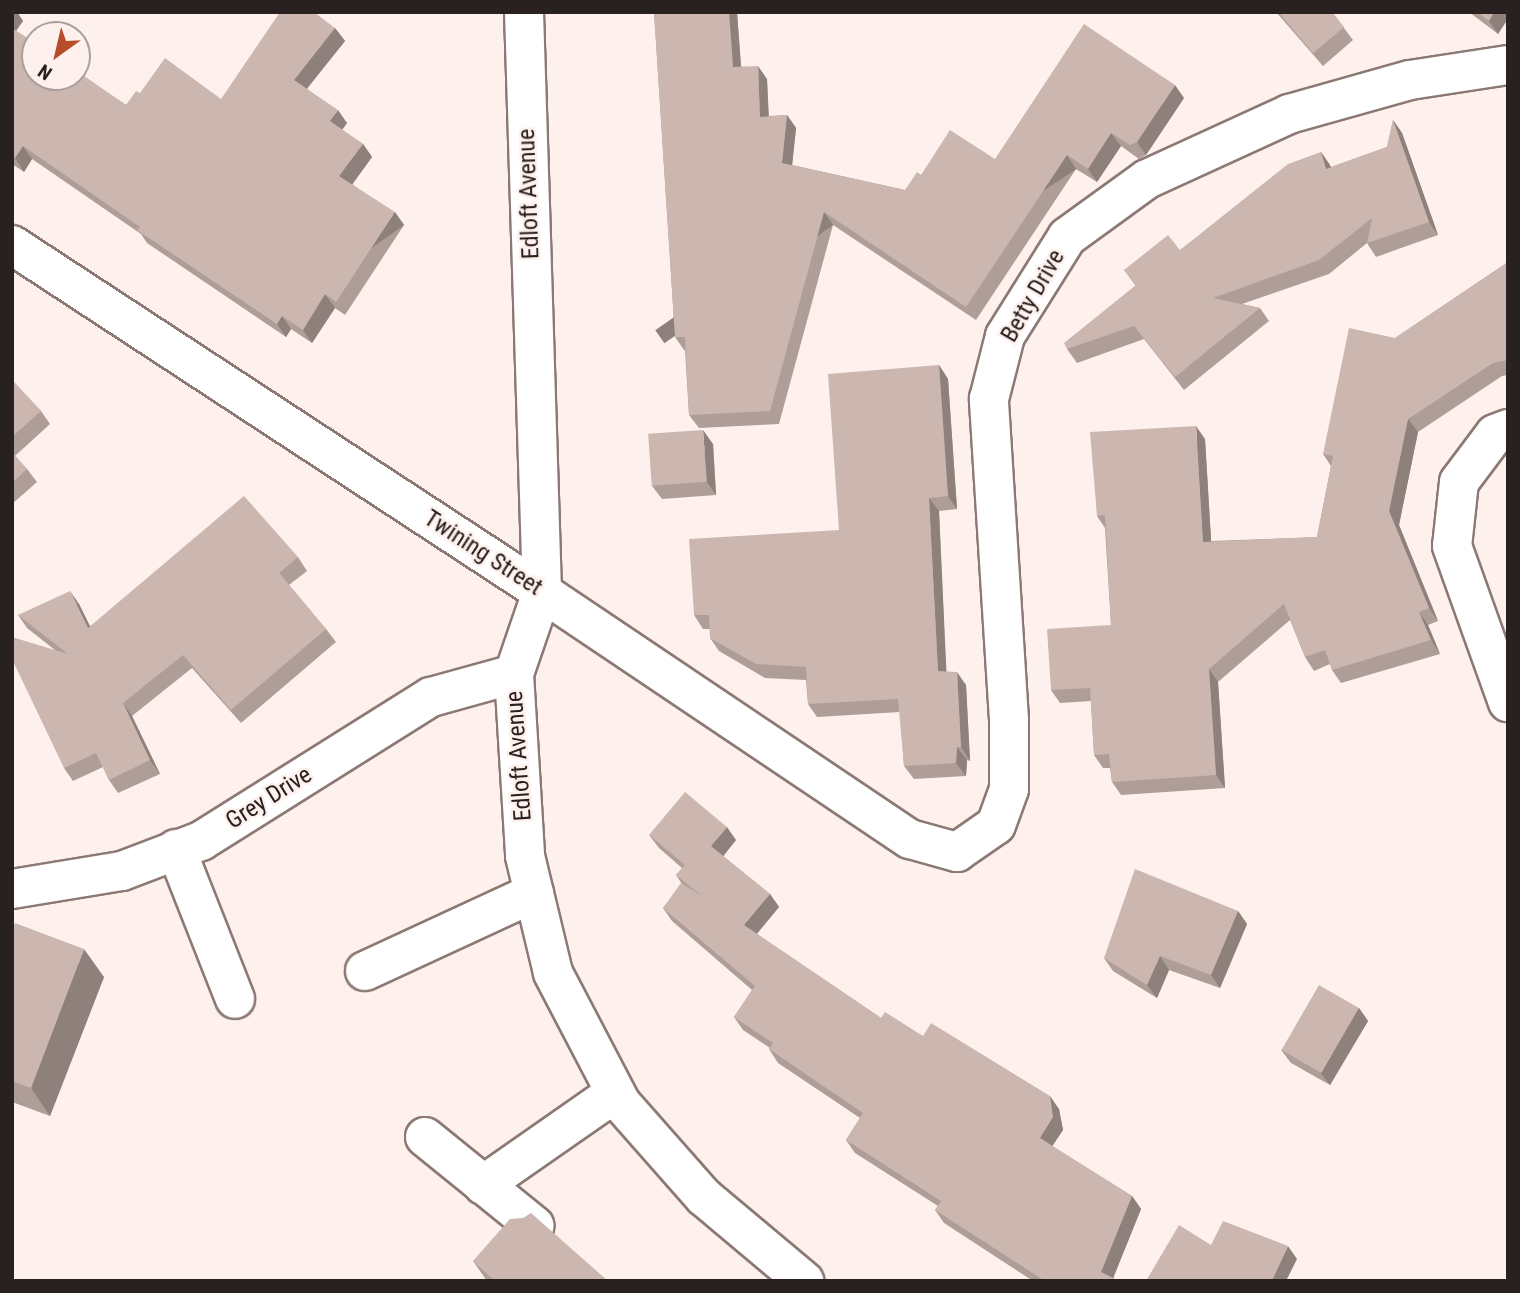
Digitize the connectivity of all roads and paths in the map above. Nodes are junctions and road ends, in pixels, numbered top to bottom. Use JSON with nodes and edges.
{"nodes":[{"id":1,"x":524,"y":12,"type":"edge"},
{"id":2,"x":1508,"y":65,"type":"edge"},
{"id":3,"x":12,"y":245,"type":"edge"},
{"id":4,"x":1508,"y":429,"type":"edge"},
{"id":5,"x":542,"y":592,"type":"junction"},
{"id":6,"x":514,"y":674,"type":"junction"},
{"id":7,"x":1508,"y":702,"type":"edge"},
{"id":8,"x":176,"y":849,"type":"junction"},
{"id":9,"x":957,"y":852,"type":"joint"},
{"id":10,"x":12,"y":888,"type":"edge"},
{"id":11,"x":534,"y":893,"type":"junction"},
{"id":12,"x":365,"y":971,"type":"dead end"},
{"id":13,"x":235,"y":999,"type":"dead end"},
{"id":14,"x":615,"y":1093,"type":"junction"},
{"id":15,"x":425,"y":1137,"type":"dead end"},
{"id":16,"x":483,"y":1185,"type":"junction"},
{"id":17,"x":535,"y":1226,"type":"edge"},
{"id":18,"x":804,"y":1281,"type":"edge"}],
"edges":[{"from":1,"to":5,"type":"street","name":"Edloft Avenue"},
{"from":2,"to":9,"type":"street","name":"Betty Drive"},
{"from":3,"to":5,"type":"street","name":"Twining Street"},
{"from":4,"to":7,"type":"street"},
{"from":5,"to":6,"type":"street","name":"Edloft Avenue"},
{"from":5,"to":9,"type":"street","name":"Twining Street"},
{"from":6,"to":8,"type":"street","name":"Grey Drive"},
{"from":6,"to":11,"type":"street","name":"Edloft Avenue"},
{"from":8,"to":10,"type":"street","name":"Grey Drive"},
{"from":8,"to":13,"type":"street"},
{"from":11,"to":12,"type":"street"},
{"from":11,"to":14,"type":"street","name":"Edloft Avenue"},
{"from":14,"to":16,"type":"street"},
{"from":14,"to":18,"type":"street","name":"Edloft Avenue"},
{"from":15,"to":16,"type":"street"},
{"from":16,"to":17,"type":"street"}]}
